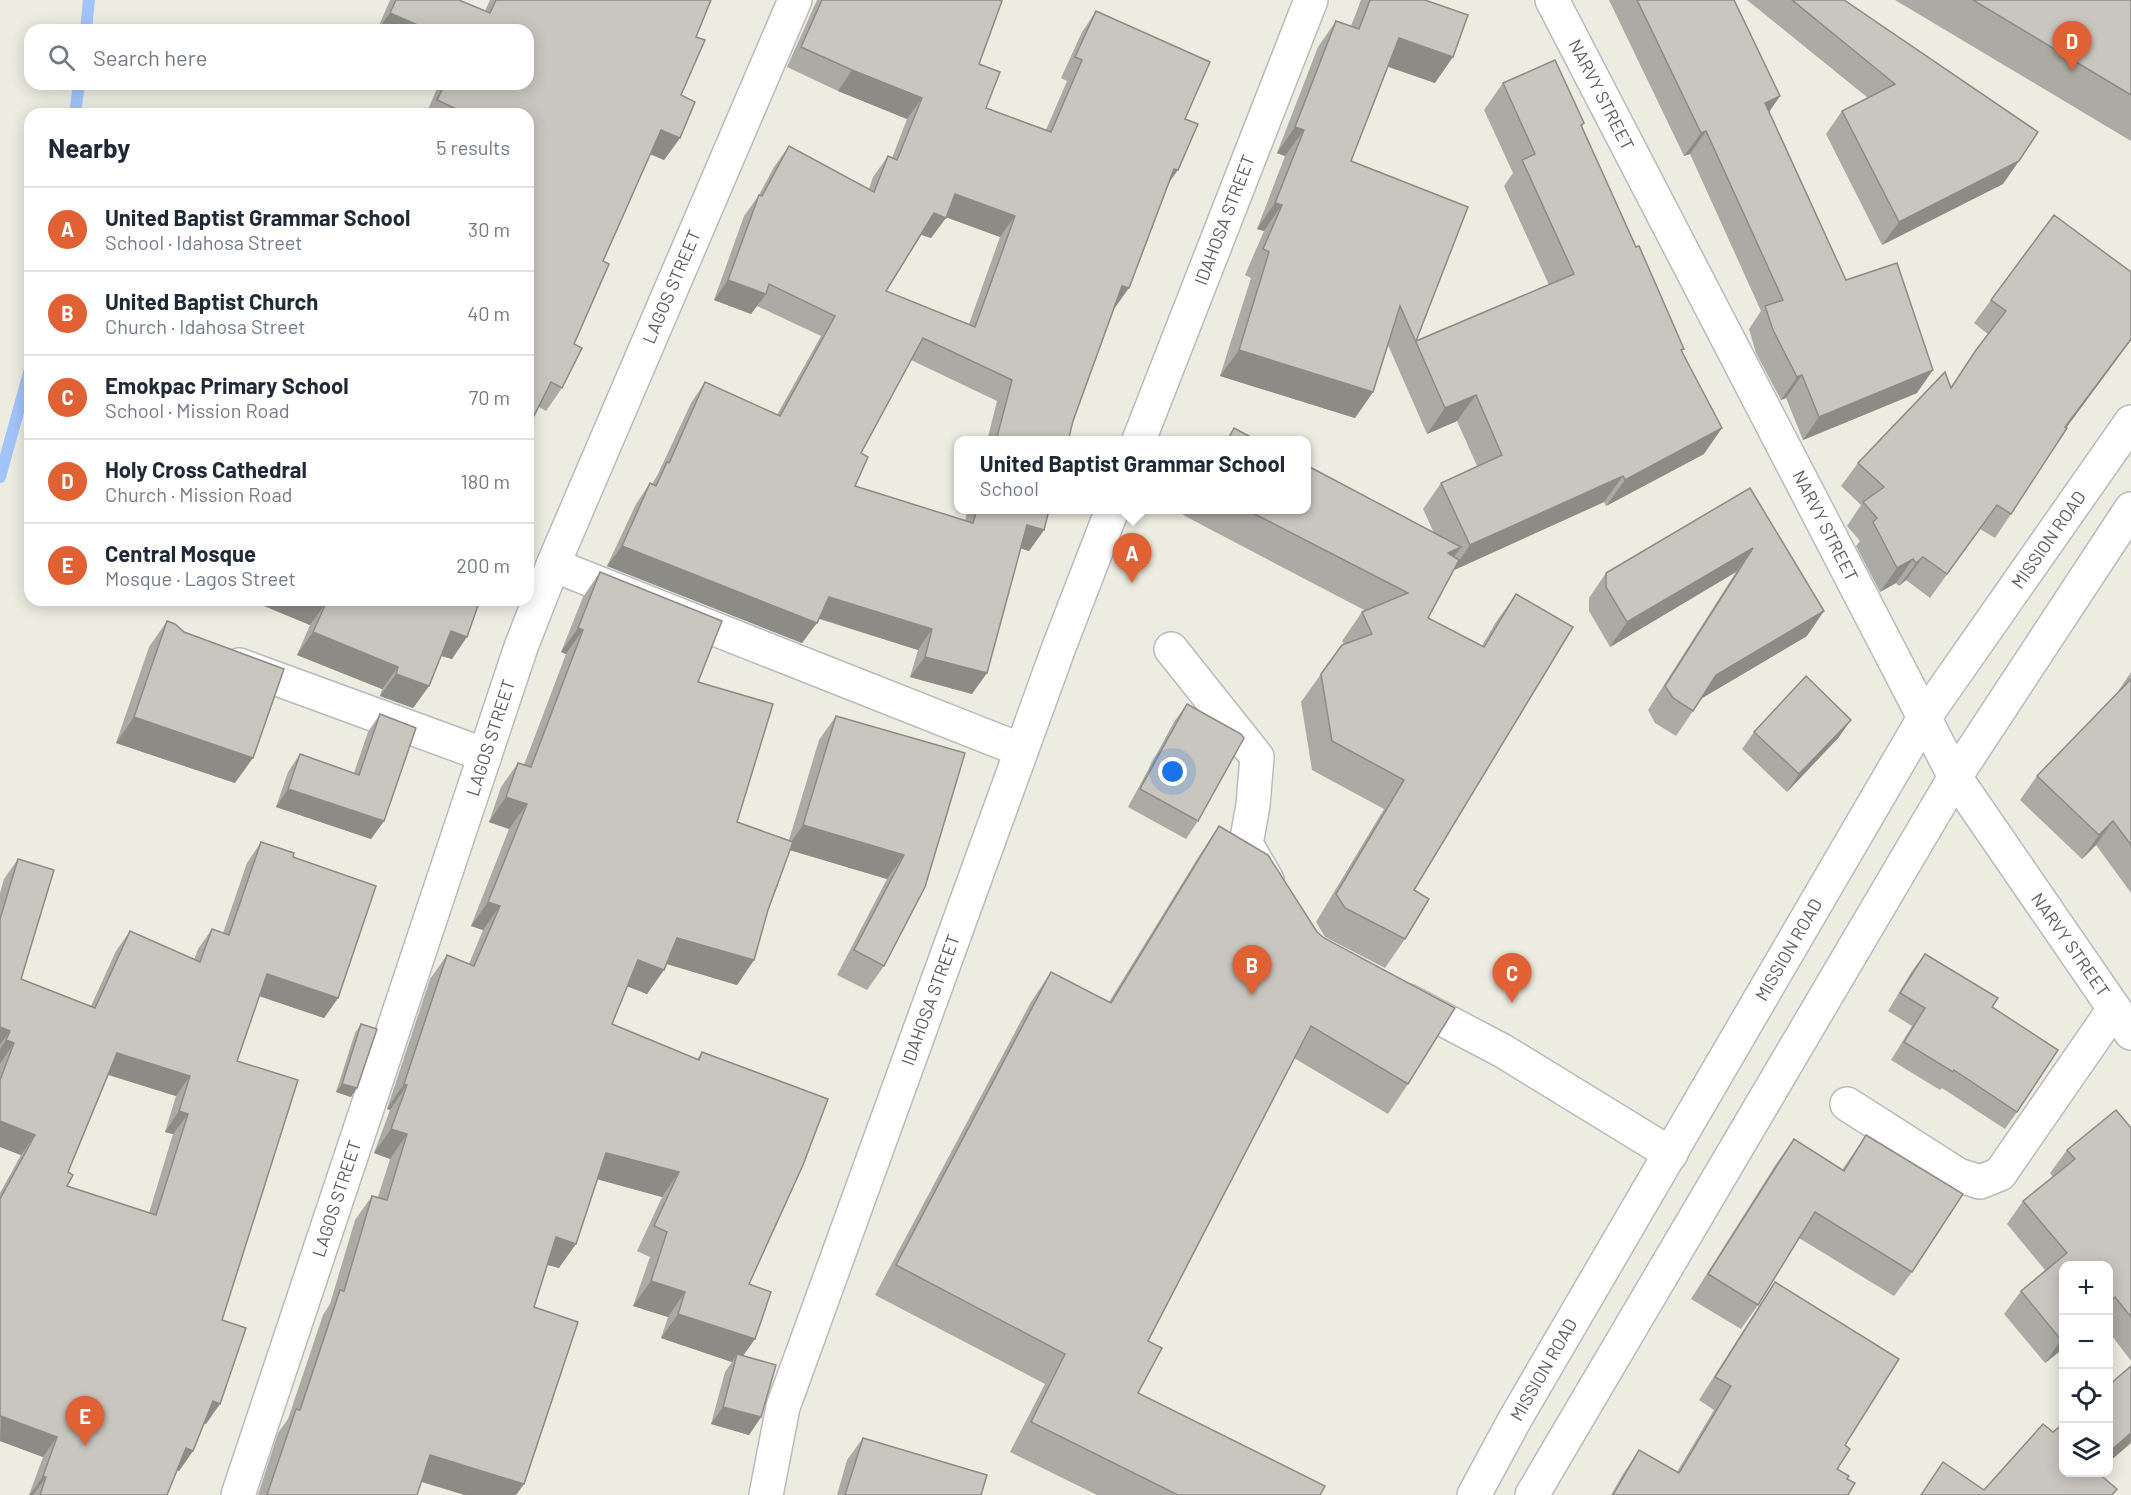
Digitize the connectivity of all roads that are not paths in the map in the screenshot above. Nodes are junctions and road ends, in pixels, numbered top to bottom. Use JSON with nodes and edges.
{"nodes":[{"id":1,"x":795,"y":0,"type":"edge"},
{"id":2,"x":1311,"y":0,"type":"edge"},
{"id":3,"x":1552,"y":0,"type":"edge"},
{"id":4,"x":2131,"y":422,"type":"edge"},
{"id":5,"x":1141,"y":436,"type":"edge"},
{"id":6,"x":2131,"y":509,"type":"edge"},
{"id":7,"x":1110,"y":514,"type":"edge"},
{"id":8,"x":553,"y":565,"type":"junction"},
{"id":9,"x":1171,"y":649,"type":"dead end"},
{"id":10,"x":207,"y":653,"type":"edge"},
{"id":11,"x":1924,"y":718,"type":"junction"},
{"id":12,"x":1021,"y":750,"type":"junction"},
{"id":13,"x":485,"y":755,"type":"junction"},
{"id":14,"x":1955,"y":777,"type":"junction"},
{"id":15,"x":1280,"y":902,"type":"edge"},
{"id":16,"x":1386,"y":990,"type":"edge"},
{"id":17,"x":2123,"y":1021,"type":"edge"},
{"id":18,"x":1847,"y":1104,"type":"dead end"},
{"id":19,"x":1671,"y":1154,"type":"junction"},
{"id":20,"x":238,"y":1495,"type":"edge"},
{"id":21,"x":766,"y":1495,"type":"edge"},
{"id":22,"x":1474,"y":1495,"type":"edge"},
{"id":23,"x":1532,"y":1495,"type":"edge"}],
"edges":[{"from":1,"to":8,"type":"street","name":"LAGOS STREET"},
{"from":2,"to":5,"type":"street","name":"IDAHOSA STREET"},
{"from":3,"to":11,"type":"street","name":"NARVY STREET"},
{"from":4,"to":11,"type":"street","name":"MISSION ROAD"},
{"from":6,"to":14,"type":"street"},
{"from":7,"to":12,"type":"street","name":"IDAHOSA STREET"},
{"from":8,"to":12,"type":"street"},
{"from":8,"to":13,"type":"street","name":"LAGOS STREET"},
{"from":9,"to":15,"type":"street"},
{"from":10,"to":13,"type":"street"},
{"from":11,"to":14,"type":"street","name":"NARVY STREET"},
{"from":11,"to":19,"type":"street","name":"MISSION ROAD"},
{"from":12,"to":21,"type":"street","name":"IDAHOSA STREET"},
{"from":13,"to":20,"type":"street","name":"LAGOS STREET"},
{"from":14,"to":17,"type":"street","name":"NARVY STREET"},
{"from":14,"to":23,"type":"street"},
{"from":16,"to":19,"type":"street"},
{"from":17,"to":18,"type":"street"},
{"from":19,"to":22,"type":"street","name":"MISSION ROAD"}]}
